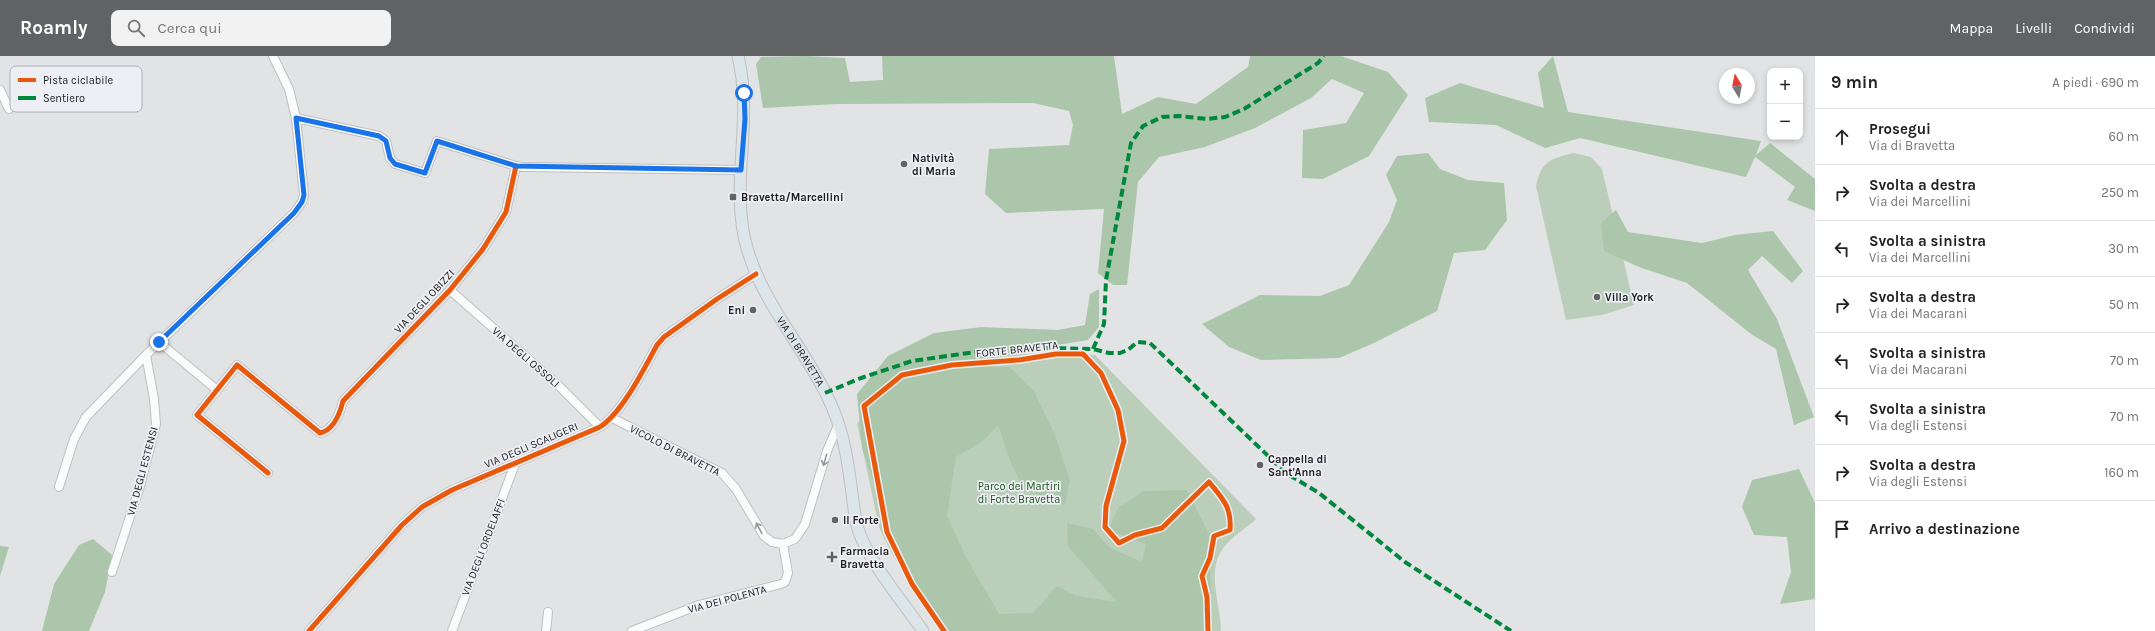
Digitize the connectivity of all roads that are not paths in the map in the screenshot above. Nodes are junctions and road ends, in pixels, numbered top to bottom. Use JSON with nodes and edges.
{"nodes":[{"id":1,"x":273,"y":56,"type":"edge"},
{"id":2,"x":738,"y":56,"type":"edge"},
{"id":3,"x":0,"y":90,"type":"edge"},
{"id":4,"x":9,"y":109,"type":"dead end"},
{"id":5,"x":296,"y":118,"type":"junction"},
{"id":6,"x":516,"y":166,"type":"junction"},
{"id":7,"x":741,"y":170,"type":"junction"},
{"id":8,"x":756,"y":274,"type":"junction"},
{"id":9,"x":450,"y":290,"type":"junction"},
{"id":10,"x":159,"y":342,"type":"junction"},
{"id":11,"x":146,"y":355,"type":"junction"},
{"id":12,"x":217,"y":390,"type":"junction"},
{"id":13,"x":612,"y":418,"type":"junction"},
{"id":14,"x":838,"y":423,"type":"junction"},
{"id":15,"x":600,"y":427,"type":"junction"},
{"id":16,"x":515,"y":464,"type":"junction"},
{"id":17,"x":268,"y":474,"type":"dead end"},
{"id":18,"x":59,"y":487,"type":"dead end"},
{"id":19,"x":783,"y":544,"type":"junction"},
{"id":20,"x":112,"y":572,"type":"dead end"},
{"id":21,"x":548,"y":612,"type":"dead end"},
{"id":22,"x":309,"y":631,"type":"edge"},
{"id":23,"x":452,"y":631,"type":"edge"},
{"id":24,"x":546,"y":631,"type":"edge"},
{"id":25,"x":632,"y":631,"type":"edge"},
{"id":26,"x":923,"y":631,"type":"edge"}],
"edges":[{"from":1,"to":5,"type":"street"},
{"from":2,"to":7,"type":"main road","name":"VIA DI BRAVETTA"},
{"from":3,"to":4,"type":"street"},
{"from":5,"to":6,"type":"street"},
{"from":5,"to":10,"type":"street"},
{"from":6,"to":7,"type":"street"},
{"from":6,"to":9,"type":"street","name":"VIA DEGLI OBIZZI"},
{"from":7,"to":8,"type":"main road","name":"VIA DI BRAVETTA"},
{"from":8,"to":13,"type":"street","name":"VIA DEGLI SCALIGERI"},
{"from":8,"to":14,"type":"main road","name":"VIA DI BRAVETTA"},
{"from":9,"to":12,"type":"street","name":"VIA DEGLI OBIZZI"},
{"from":9,"to":15,"type":"street","name":"VIA DEGLI OSSOLI"},
{"from":10,"to":11,"type":"street"},
{"from":10,"to":12,"type":"street"},
{"from":11,"to":18,"type":"street"},
{"from":11,"to":20,"type":"street","name":"VIA DEGLI ESTENSI"},
{"from":12,"to":17,"type":"street"},
{"from":13,"to":15,"type":"street","name":"VIA DEGLI SCALIGERI"},
{"from":19,"to":13,"type":"street","name":"VICOLO DI BRAVETTA","one_way":true},
{"from":14,"to":19,"type":"street","one_way":true},
{"from":14,"to":26,"type":"main road","name":"VIA DI BRAVETTA"},
{"from":15,"to":16,"type":"street","name":"VIA DEGLI SCALIGERI"},
{"from":16,"to":22,"type":"street","name":"VIA DEGLI SCALIGERI"},
{"from":16,"to":23,"type":"street","name":"VIA DEGLI ORDELAFFI"},
{"from":19,"to":25,"type":"street","name":"VIA DEI POLENTA"},
{"from":21,"to":24,"type":"street"}]}
